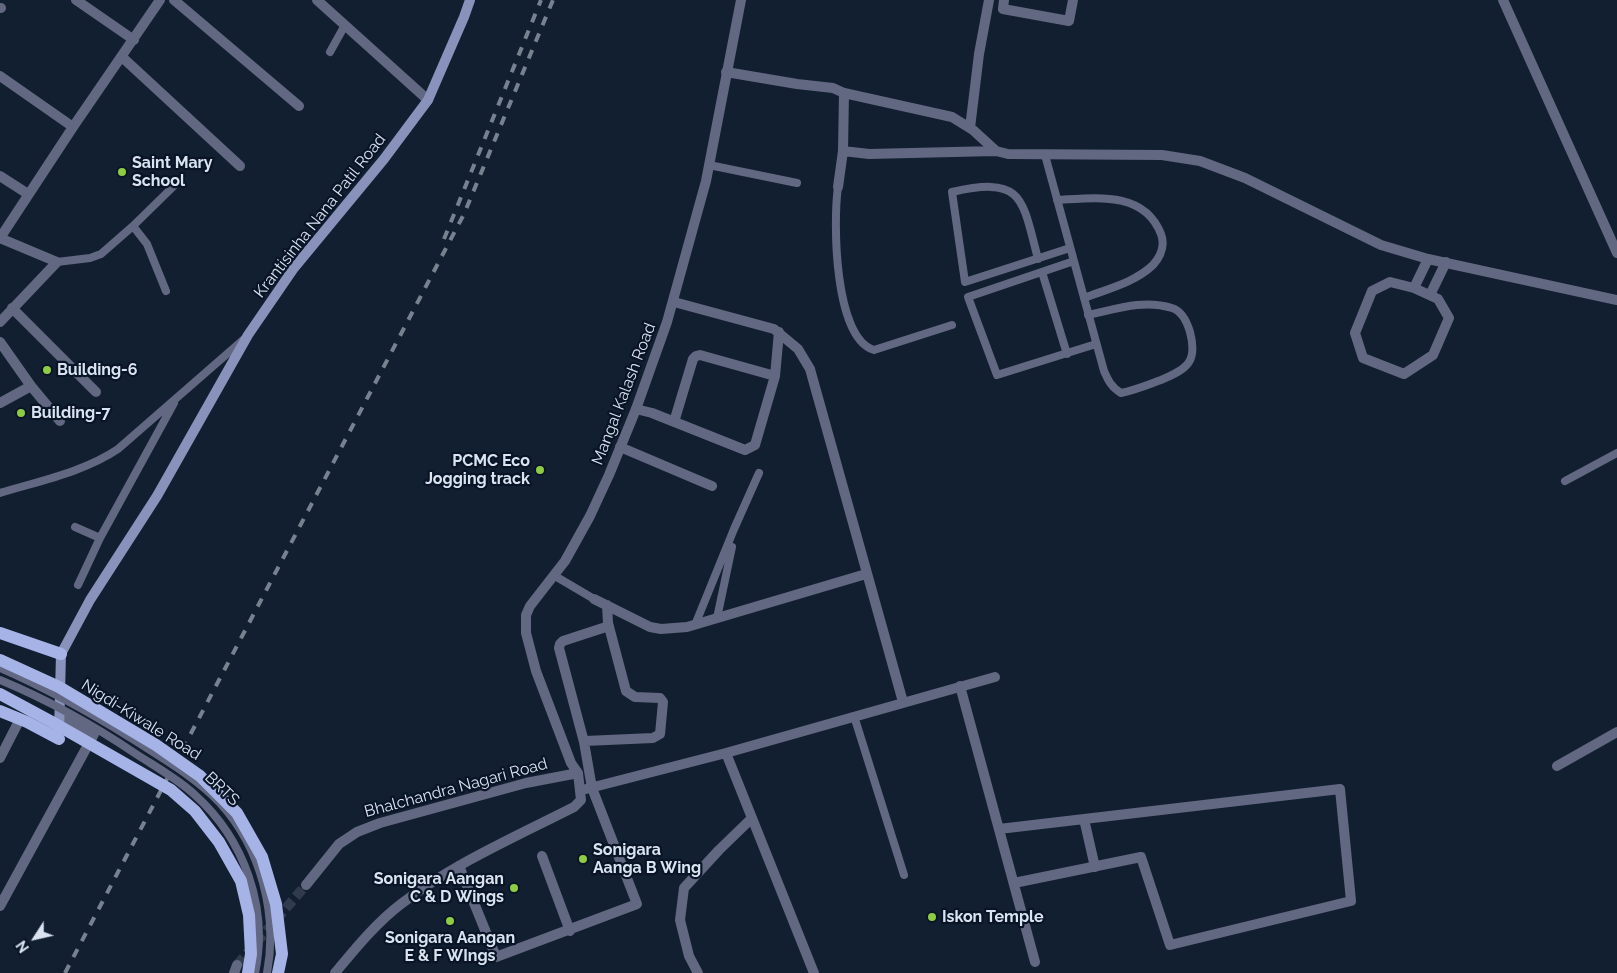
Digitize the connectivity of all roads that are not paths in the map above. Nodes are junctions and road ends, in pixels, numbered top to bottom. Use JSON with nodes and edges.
{"nodes":[{"id":1,"x":76,"y":0,"type":"edge"},
{"id":2,"x":160,"y":0,"type":"edge"},
{"id":3,"x":174,"y":0,"type":"edge"},
{"id":4,"x":317,"y":0,"type":"edge"},
{"id":5,"x":470,"y":0,"type":"edge"},
{"id":6,"x":741,"y":0,"type":"edge"},
{"id":7,"x":1073,"y":0,"type":"edge"},
{"id":8,"x":1503,"y":0,"type":"edge"},
{"id":9,"x":988,"y":1,"type":"edge"},
{"id":10,"x":1004,"y":3,"type":"edge"},
{"id":11,"x":345,"y":25,"type":"junction"},
{"id":12,"x":134,"y":40,"type":"junction"},
{"id":13,"x":330,"y":52,"type":"dead end"},
{"id":14,"x":122,"y":58,"type":"junction"},
{"id":15,"x":726,"y":72,"type":"junction"},
{"id":16,"x":0,"y":76,"type":"edge"},
{"id":17,"x":844,"y":93,"type":"junction"},
{"id":18,"x":428,"y":100,"type":"junction"},
{"id":19,"x":299,"y":106,"type":"dead end"},
{"id":20,"x":73,"y":127,"type":"junction"},
{"id":21,"x":970,"y":128,"type":"junction"},
{"id":22,"x":843,"y":151,"type":"junction"},
{"id":23,"x":996,"y":151,"type":"junction"},
{"id":24,"x":1045,"y":155,"type":"junction"},
{"id":25,"x":709,"y":165,"type":"junction"},
{"id":26,"x":240,"y":166,"type":"dead end"},
{"id":27,"x":0,"y":176,"type":"edge"},
{"id":28,"x":181,"y":179,"type":"dead end"},
{"id":29,"x":797,"y":183,"type":"dead end"},
{"id":30,"x":838,"y":187,"type":"joint"},
{"id":31,"x":28,"y":194,"type":"junction"},
{"id":32,"x":1057,"y":200,"type":"junction"},
{"id":33,"x":133,"y":226,"type":"junction"},
{"id":34,"x":0,"y":238,"type":"edge"},
{"id":35,"x":1070,"y":248,"type":"junction"},
{"id":36,"x":1617,"y":253,"type":"edge"},
{"id":37,"x":1038,"y":259,"type":"junction"},
{"id":38,"x":1428,"y":259,"type":"junction"},
{"id":39,"x":57,"y":262,"type":"junction"},
{"id":40,"x":1074,"y":262,"type":"junction"},
{"id":41,"x":1446,"y":262,"type":"junction"},
{"id":42,"x":1042,"y":272,"type":"junction"},
{"id":43,"x":1414,"y":288,"type":"junction"},
{"id":44,"x":166,"y":291,"type":"dead end"},
{"id":45,"x":1430,"y":295,"type":"junction"},
{"id":46,"x":1084,"y":298,"type":"junction"},
{"id":47,"x":1617,"y":300,"type":"edge"},
{"id":48,"x":674,"y":302,"type":"junction"},
{"id":49,"x":12,"y":308,"type":"junction"},
{"id":50,"x":1088,"y":315,"type":"junction"},
{"id":51,"x":0,"y":322,"type":"edge"},
{"id":52,"x":952,"y":325,"type":"dead end"},
{"id":53,"x":780,"y":332,"type":"junction"},
{"id":54,"x":248,"y":335,"type":"junction"},
{"id":55,"x":0,"y":342,"type":"edge"},
{"id":56,"x":1096,"y":344,"type":"junction"},
{"id":57,"x":1067,"y":354,"type":"junction"},
{"id":58,"x":775,"y":376,"type":"junction"},
{"id":59,"x":31,"y":386,"type":"junction"},
{"id":60,"x":96,"y":392,"type":"dead end"},
{"id":61,"x":178,"y":396,"type":"junction"},
{"id":62,"x":0,"y":403,"type":"edge"},
{"id":63,"x":636,"y":409,"type":"junction"},
{"id":64,"x":60,"y":421,"type":"dead end"},
{"id":65,"x":674,"y":422,"type":"junction"},
{"id":66,"x":620,"y":447,"type":"junction"},
{"id":67,"x":1617,"y":453,"type":"edge"},
{"id":68,"x":759,"y":473,"type":"dead end"},
{"id":69,"x":1566,"y":480,"type":"dead end"},
{"id":70,"x":712,"y":486,"type":"dead end"},
{"id":71,"x":0,"y":493,"type":"edge"},
{"id":72,"x":75,"y":527,"type":"dead end"},
{"id":73,"x":100,"y":538,"type":"junction"},
{"id":74,"x":732,"y":547,"type":"dead end"},
{"id":75,"x":866,"y":574,"type":"junction"},
{"id":76,"x":554,"y":576,"type":"junction"},
{"id":77,"x":78,"y":585,"type":"dead end"},
{"id":78,"x":594,"y":599,"type":"joint"},
{"id":79,"x":607,"y":606,"type":"junction"},
{"id":80,"x":717,"y":618,"type":"junction"},
{"id":81,"x":695,"y":625,"type":"junction"},
{"id":82,"x":609,"y":626,"type":"junction"},
{"id":83,"x":0,"y":633,"type":"edge"},
{"id":84,"x":61,"y":654,"type":"junction"},
{"id":85,"x":0,"y":660,"type":"edge"},
{"id":86,"x":0,"y":668,"type":"edge"},
{"id":87,"x":995,"y":677,"type":"dead end"},
{"id":88,"x":0,"y":680,"type":"edge"},
{"id":89,"x":960,"y":686,"type":"junction"},
{"id":90,"x":0,"y":694,"type":"edge"},
{"id":91,"x":902,"y":702,"type":"junction"},
{"id":92,"x":0,"y":711,"type":"edge"},
{"id":93,"x":854,"y":716,"type":"junction"},
{"id":94,"x":61,"y":718,"type":"junction"},
{"id":95,"x":20,"y":719,"type":"junction"},
{"id":96,"x":1617,"y":732,"type":"edge"},
{"id":97,"x":59,"y":739,"type":"joint"},
{"id":98,"x":584,"y":742,"type":"junction"},
{"id":99,"x":726,"y":753,"type":"junction"},
{"id":100,"x":0,"y":758,"type":"edge"},
{"id":101,"x":1557,"y":766,"type":"dead end"},
{"id":102,"x":578,"y":773,"type":"junction"},
{"id":103,"x":592,"y":788,"type":"junction"},
{"id":104,"x":581,"y":791,"type":"junction"},
{"id":105,"x":752,"y":818,"type":"junction"},
{"id":106,"x":1084,"y":819,"type":"junction"},
{"id":107,"x":999,"y":829,"type":"junction"},
{"id":108,"x":542,"y":856,"type":"dead end"},
{"id":109,"x":459,"y":866,"type":"junction"},
{"id":110,"x":1095,"y":867,"type":"junction"},
{"id":111,"x":904,"y":875,"type":"dead end"},
{"id":112,"x":1014,"y":883,"type":"junction"},
{"id":113,"x":306,"y":886,"type":"tunnel mouth"},
{"id":114,"x":0,"y":906,"type":"edge"},
{"id":115,"x":570,"y":931,"type":"junction"},
{"id":116,"x":1035,"y":962,"type":"dead end"},
{"id":117,"x":248,"y":973,"type":"edge"},
{"id":118,"x":255,"y":973,"type":"edge"},
{"id":119,"x":267,"y":973,"type":"edge"},
{"id":120,"x":278,"y":973,"type":"edge"},
{"id":121,"x":335,"y":973,"type":"edge"},
{"id":122,"x":698,"y":973,"type":"edge"},
{"id":123,"x":814,"y":973,"type":"edge"}],
"edges":[{"from":1,"to":12,"type":"street"},
{"from":2,"to":12,"type":"street"},
{"from":3,"to":19,"type":"street"},
{"from":4,"to":11,"type":"street"},
{"from":5,"to":18,"type":"main road","name":"Krantisinha Nana Patil Road"},
{"from":6,"to":15,"type":"street","name":"Mangal Kalash Road"},
{"from":7,"to":10,"type":"street"},
{"from":8,"to":36,"type":"street"},
{"from":9,"to":10,"type":"street"},
{"from":9,"to":21,"type":"street"},
{"from":11,"to":13,"type":"lane"},
{"from":11,"to":18,"type":"street"},
{"from":12,"to":14,"type":"street"},
{"from":14,"to":20,"type":"street"},
{"from":14,"to":26,"type":"street"},
{"from":15,"to":17,"type":"street"},
{"from":15,"to":25,"type":"street","name":"Mangal Kalash Road"},
{"from":16,"to":20,"type":"street"},
{"from":17,"to":21,"type":"street"},
{"from":17,"to":22,"type":"street"},
{"from":18,"to":54,"type":"main road","name":"Krantisinha Nana Patil Road"},
{"from":20,"to":31,"type":"street"},
{"from":21,"to":23,"type":"street"},
{"from":22,"to":23,"type":"street"},
{"from":22,"to":30,"type":"street"},
{"from":23,"to":24,"type":"street"},
{"from":24,"to":32,"type":"lane"},
{"from":24,"to":38,"type":"street"},
{"from":25,"to":29,"type":"lane"},
{"from":25,"to":48,"type":"street","name":"Mangal Kalash Road"},
{"from":27,"to":31,"type":"street"},
{"from":28,"to":33,"type":"lane"},
{"from":30,"to":52,"type":"lane"},
{"from":31,"to":34,"type":"street"},
{"from":32,"to":35,"type":"lane"},
{"from":32,"to":46,"type":"lane"},
{"from":33,"to":39,"type":"lane"},
{"from":33,"to":44,"type":"lane"},
{"from":34,"to":39,"type":"street"},
{"from":35,"to":37,"type":"lane"},
{"from":35,"to":40,"type":"lane"},
{"from":37,"to":37,"type":"lane"},
{"from":38,"to":41,"type":"street"},
{"from":38,"to":43,"type":"street"},
{"from":39,"to":49,"type":"street"},
{"from":40,"to":42,"type":"lane"},
{"from":40,"to":46,"type":"lane"},
{"from":41,"to":45,"type":"street"},
{"from":41,"to":47,"type":"street"},
{"from":42,"to":57,"type":"lane"},
{"from":42,"to":57,"type":"lane"},
{"from":43,"to":45,"type":"street"},
{"from":43,"to":45,"type":"street"},
{"from":46,"to":50,"type":"lane"},
{"from":48,"to":53,"type":"street"},
{"from":48,"to":63,"type":"street","name":"Mangal Kalash Road"},
{"from":49,"to":51,"type":"street"},
{"from":49,"to":60,"type":"street"},
{"from":50,"to":56,"type":"lane"},
{"from":50,"to":56,"type":"lane"},
{"from":53,"to":58,"type":"street"},
{"from":53,"to":75,"type":"street"},
{"from":54,"to":61,"type":"lane"},
{"from":54,"to":84,"type":"main road","name":"Krantisinha Nana Patil Road"},
{"from":55,"to":59,"type":"street"},
{"from":56,"to":57,"type":"lane"},
{"from":58,"to":65,"type":"street"},
{"from":58,"to":65,"type":"street"},
{"from":59,"to":62,"type":"street"},
{"from":59,"to":64,"type":"street"},
{"from":61,"to":71,"type":"lane"},
{"from":61,"to":73,"type":"lane"},
{"from":63,"to":65,"type":"street"},
{"from":63,"to":66,"type":"street","name":"Mangal Kalash Road"},
{"from":66,"to":70,"type":"street"},
{"from":66,"to":76,"type":"street","name":"Mangal Kalash Road"},
{"from":67,"to":69,"type":"lane"},
{"from":68,"to":81,"type":"lane"},
{"from":72,"to":73,"type":"lane"},
{"from":73,"to":77,"type":"lane"},
{"from":74,"to":80,"type":"lane"},
{"from":75,"to":80,"type":"street"},
{"from":75,"to":91,"type":"street"},
{"from":76,"to":78,"type":"lane"},
{"from":76,"to":102,"type":"street","name":"Mangal Kalash Road"},
{"from":78,"to":79,"type":"street"},
{"from":79,"to":81,"type":"street"},
{"from":79,"to":82,"type":"street"},
{"from":80,"to":81,"type":"street"},
{"from":82,"to":98,"type":"street"},
{"from":82,"to":98,"type":"street"},
{"from":83,"to":84,"type":"main road"},
{"from":84,"to":94,"type":"main road"},
{"from":85,"to":120,"type":"main road","name":"Nigdi-Kiwale Road","bridge":true},
{"from":86,"to":119,"type":"lane","name":"BRTS","bridge":true},
{"from":87,"to":89,"type":"street"},
{"from":88,"to":118,"type":"lane","name":"BRTS","bridge":true},
{"from":89,"to":91,"type":"street"},
{"from":89,"to":107,"type":"street"},
{"from":90,"to":117,"type":"main road","bridge":true},
{"from":91,"to":93,"type":"street"},
{"from":92,"to":95,"type":"main road"},
{"from":93,"to":99,"type":"street"},
{"from":93,"to":111,"type":"lane"},
{"from":94,"to":97,"type":"main road"},
{"from":94,"to":114,"type":"street"},
{"from":95,"to":97,"type":"main road"},
{"from":95,"to":100,"type":"street"},
{"from":96,"to":101,"type":"street"},
{"from":98,"to":103,"type":"street"},
{"from":99,"to":103,"type":"street"},
{"from":99,"to":105,"type":"street"},
{"from":102,"to":104,"type":"street","name":"Mangal Kalash Road"},
{"from":102,"to":113,"type":"street","name":"Bhalchandra Nagari Road"},
{"from":103,"to":104,"type":"street"},
{"from":103,"to":115,"type":"street"},
{"from":104,"to":109,"type":"street"},
{"from":105,"to":122,"type":"street"},
{"from":105,"to":123,"type":"street"},
{"from":106,"to":107,"type":"street"},
{"from":106,"to":110,"type":"street"},
{"from":106,"to":110,"type":"street"},
{"from":107,"to":112,"type":"street"},
{"from":108,"to":115,"type":"street"},
{"from":109,"to":115,"type":"street"},
{"from":109,"to":121,"type":"street"},
{"from":110,"to":112,"type":"street"},
{"from":112,"to":116,"type":"street"}]}
